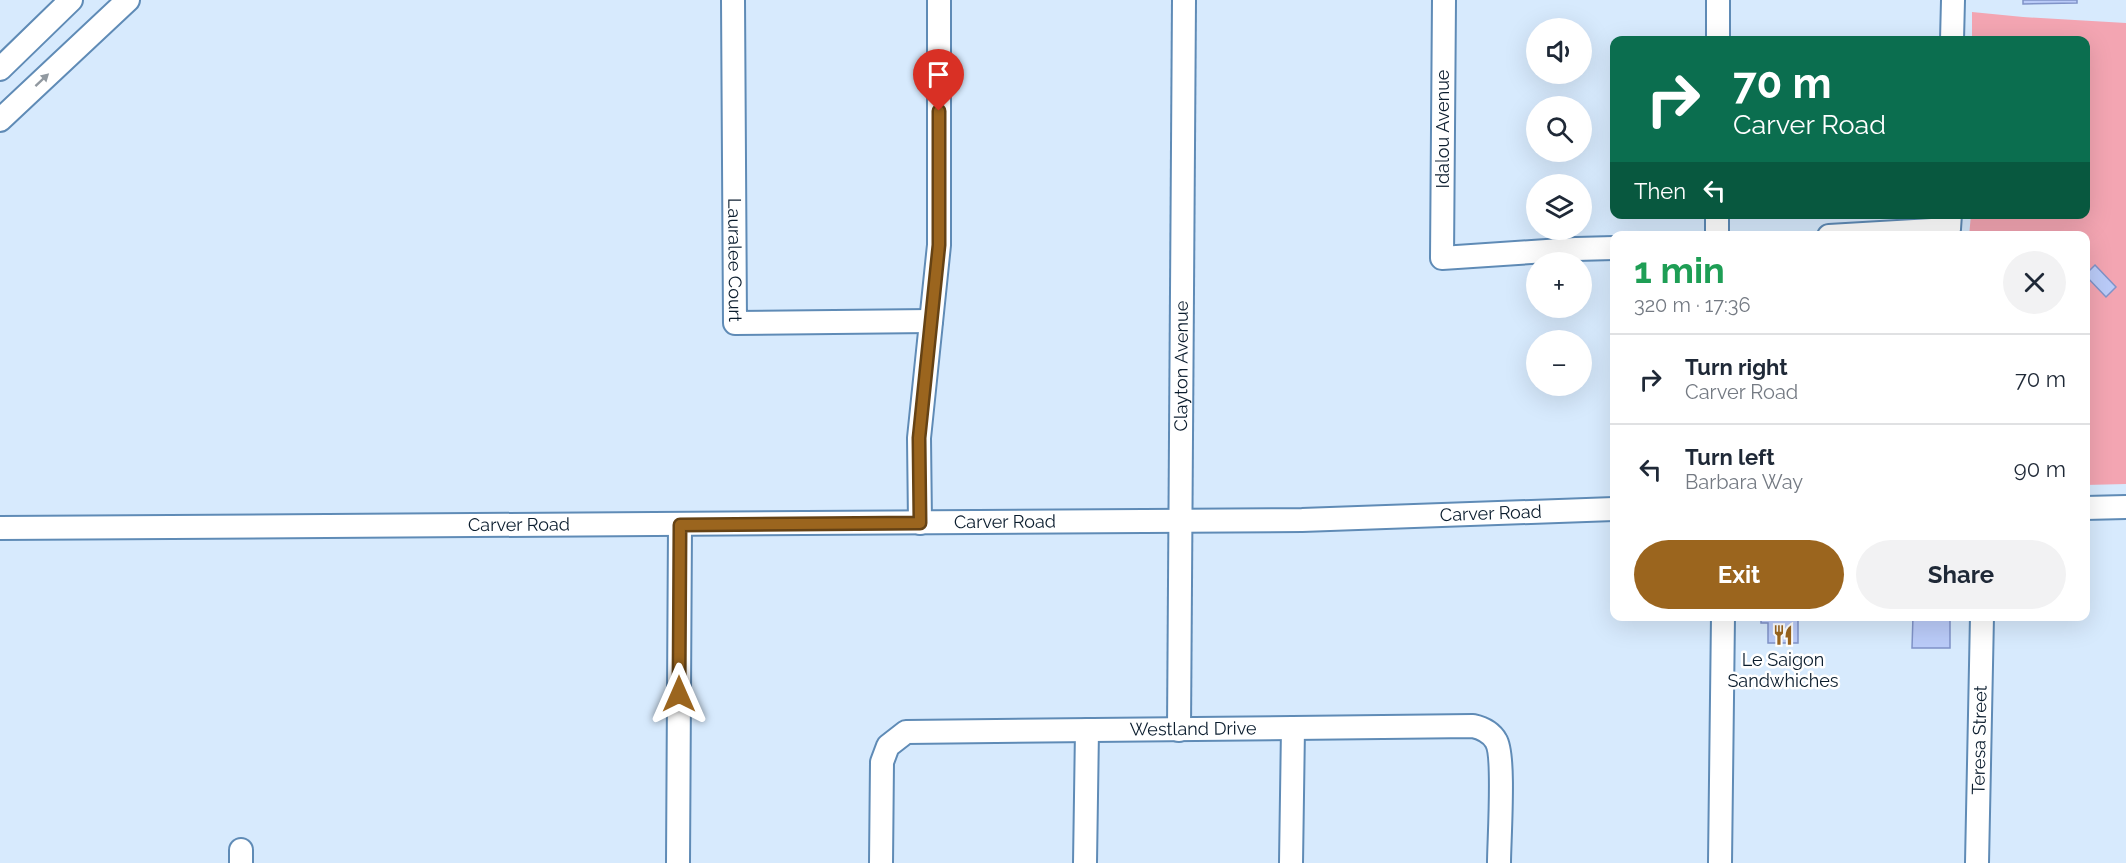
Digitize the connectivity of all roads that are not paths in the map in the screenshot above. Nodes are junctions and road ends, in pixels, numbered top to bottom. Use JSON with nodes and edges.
{"nodes":[{"id":1,"x":71,"y":0,"type":"edge"},
{"id":2,"x":128,"y":0,"type":"edge"},
{"id":3,"x":733,"y":0,"type":"edge"},
{"id":4,"x":939,"y":0,"type":"edge"},
{"id":5,"x":1184,"y":0,"type":"edge"},
{"id":6,"x":1444,"y":0,"type":"edge"},
{"id":7,"x":1718,"y":0,"type":"edge"},
{"id":8,"x":1953,"y":0,"type":"edge"},
{"id":9,"x":109,"y":8,"type":"edge"},
{"id":10,"x":1718,"y":36,"type":"edge"},
{"id":11,"x":1952,"y":36,"type":"edge"},
{"id":12,"x":0,"y":69,"type":"edge"},
{"id":13,"x":0,"y":120,"type":"edge"},
{"id":14,"x":1949,"y":222,"type":"edge"},
{"id":15,"x":1872,"y":231,"type":"edge"},
{"id":16,"x":1610,"y":248,"type":"edge"},
{"id":17,"x":931,"y":321,"type":"junction"},
{"id":18,"x":2126,"y":507,"type":"edge"},
{"id":19,"x":2090,"y":508,"type":"edge"},
{"id":20,"x":1610,"y":509,"type":"edge"},
{"id":21,"x":1182,"y":521,"type":"junction"},
{"id":22,"x":920,"y":523,"type":"junction"},
{"id":23,"x":680,"y":525,"type":"junction"},
{"id":24,"x":0,"y":528,"type":"edge"},
{"id":25,"x":1723,"y":621,"type":"edge"},
{"id":26,"x":1982,"y":621,"type":"edge"},
{"id":27,"x":1293,"y":728,"type":"junction"},
{"id":28,"x":1087,"y":730,"type":"junction"},
{"id":29,"x":1179,"y":730,"type":"junction"},
{"id":30,"x":678,"y":863,"type":"edge"},
{"id":31,"x":881,"y":863,"type":"edge"},
{"id":32,"x":1085,"y":863,"type":"edge"},
{"id":33,"x":1291,"y":863,"type":"edge"},
{"id":34,"x":1499,"y":863,"type":"edge"},
{"id":35,"x":1720,"y":863,"type":"edge"},
{"id":36,"x":1977,"y":863,"type":"edge"}],
"edges":[{"from":1,"to":12,"type":"street"},
{"from":2,"to":9,"type":"street"},
{"from":3,"to":17,"type":"street","name":"Lauralee Court"},
{"from":4,"to":17,"type":"street"},
{"from":5,"to":21,"type":"street","name":"Clayton Avenue"},
{"from":6,"to":16,"type":"street","name":"Idalou Avenue"},
{"from":7,"to":10,"type":"street"},
{"from":8,"to":11,"type":"street"},
{"from":13,"to":9,"type":"street","one_way":true},
{"from":14,"to":15,"type":"street"},
{"from":17,"to":22,"type":"street"},
{"from":18,"to":19,"type":"street"},
{"from":20,"to":21,"type":"street","name":"Carver Road"},
{"from":21,"to":22,"type":"street","name":"Carver Road"},
{"from":21,"to":29,"type":"street","name":"Clayton Avenue"},
{"from":22,"to":23,"type":"street","name":"Carver Road"},
{"from":23,"to":24,"type":"street","name":"Carver Road"},
{"from":23,"to":30,"type":"street"},
{"from":25,"to":35,"type":"street"},
{"from":26,"to":36,"type":"street","name":"Teresa Street"},
{"from":27,"to":29,"type":"street","name":"Westland Drive"},
{"from":27,"to":33,"type":"street"},
{"from":27,"to":34,"type":"street","name":"Westland Drive"},
{"from":28,"to":29,"type":"street","name":"Westland Drive"},
{"from":28,"to":31,"type":"street","name":"Westland Drive"},
{"from":28,"to":32,"type":"street"}]}
